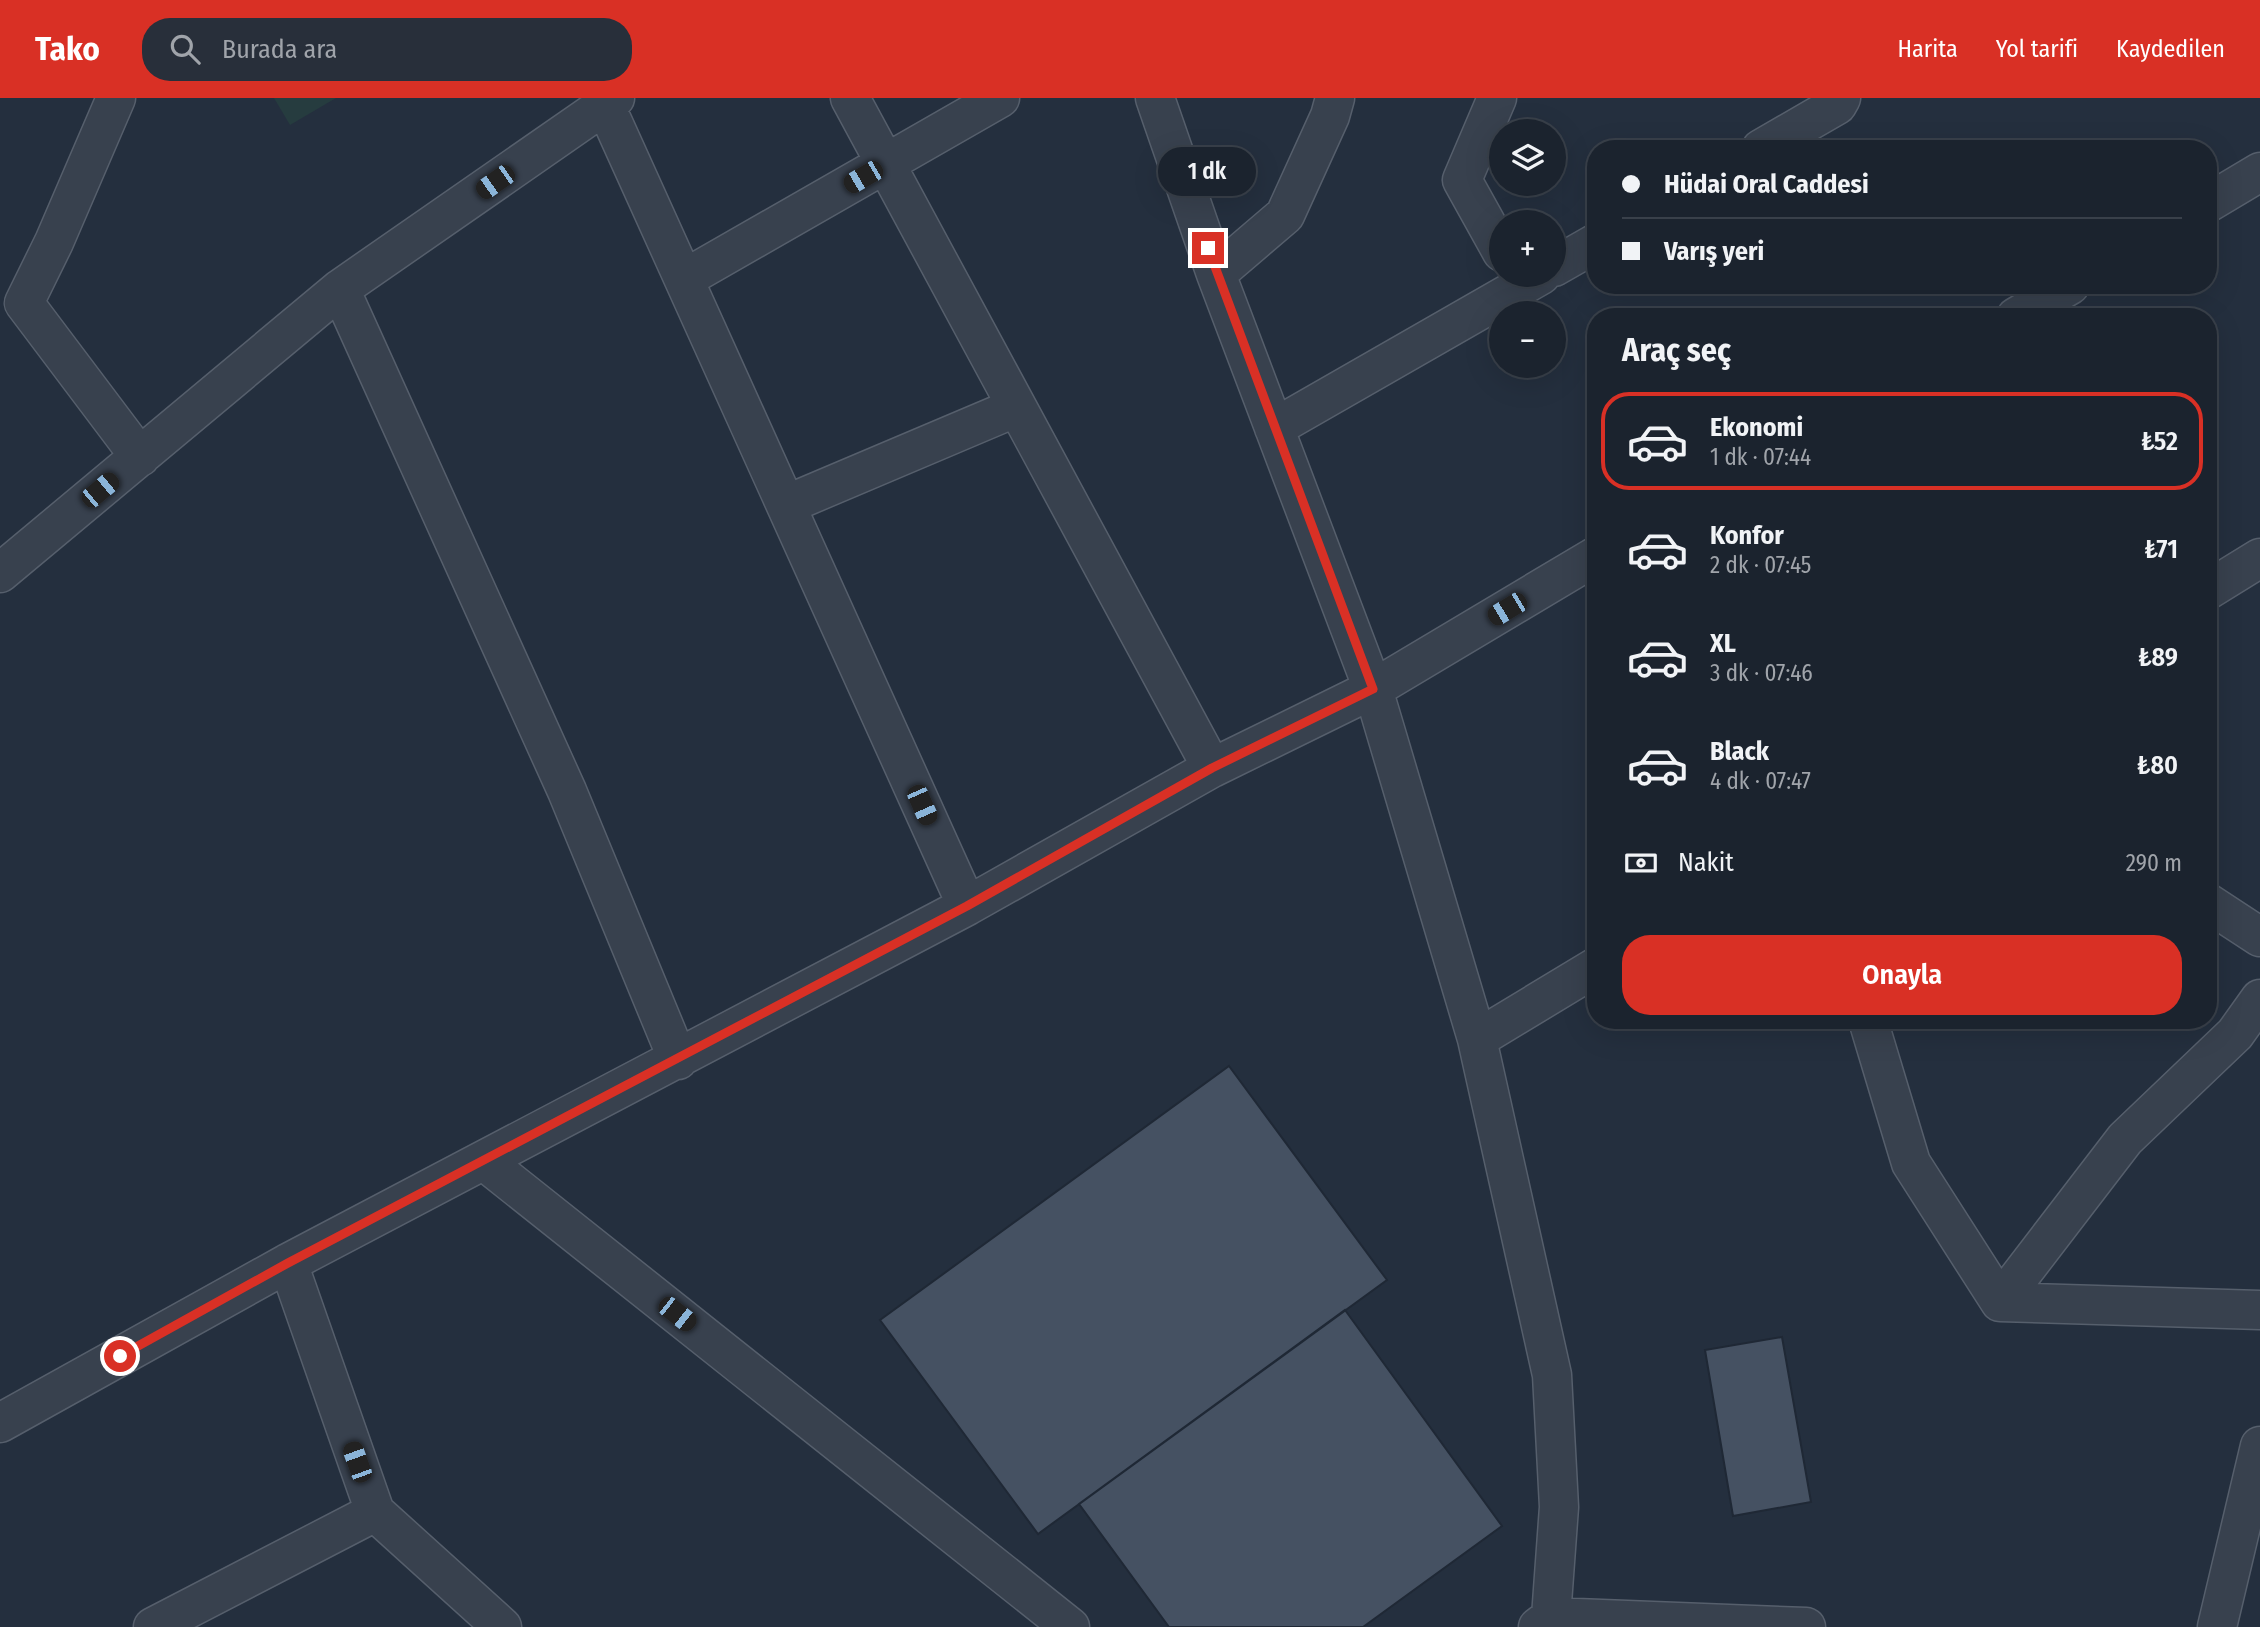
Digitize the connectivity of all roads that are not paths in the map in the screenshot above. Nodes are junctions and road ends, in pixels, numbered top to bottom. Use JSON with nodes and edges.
{"nodes":[{"id":1,"x":116,"y":98,"type":"edge"},
{"id":2,"x":850,"y":98,"type":"edge"},
{"id":3,"x":1000,"y":98,"type":"edge"},
{"id":4,"x":1155,"y":98,"type":"edge"},
{"id":5,"x":1335,"y":98,"type":"edge"},
{"id":6,"x":1497,"y":98,"type":"edge"},
{"id":7,"x":1841,"y":98,"type":"edge"},
{"id":8,"x":610,"y":102,"type":"edge"},
{"id":9,"x":1777,"y":140,"type":"edge"},
{"id":10,"x":886,"y":164,"type":"junction"},
{"id":11,"x":2260,"y":172,"type":"edge"},
{"id":12,"x":2217,"y":198,"type":"edge"},
{"id":13,"x":1489,"y":229,"type":"edge"},
{"id":14,"x":1587,"y":248,"type":"edge"},
{"id":15,"x":1566,"y":260,"type":"edge"},
{"id":16,"x":1216,"y":274,"type":"junction"},
{"id":17,"x":684,"y":279,"type":"junction"},
{"id":18,"x":1512,"y":287,"type":"edge"},
{"id":19,"x":340,"y":289,"type":"junction"},
{"id":20,"x":2055,"y":294,"type":"edge"},
{"id":21,"x":2031,"y":308,"type":"edge"},
{"id":22,"x":12,"y":312,"type":"edge"},
{"id":23,"x":1017,"y":407,"type":"junction"},
{"id":24,"x":1275,"y":428,"type":"junction"},
{"id":25,"x":140,"y":457,"type":"junction"},
{"id":26,"x":788,"y":504,"type":"junction"},
{"id":27,"x":2260,"y":558,"type":"edge"},
{"id":28,"x":1587,"y":561,"type":"edge"},
{"id":29,"x":0,"y":573,"type":"edge"},
{"id":30,"x":2217,"y":584,"type":"edge"},
{"id":31,"x":1373,"y":689,"type":"junction"},
{"id":32,"x":1212,"y":768,"type":"junction"},
{"id":33,"x":967,"y":906,"type":"junction"},
{"id":34,"x":2217,"y":909,"type":"edge"},
{"id":35,"x":2260,"y":937,"type":"edge"},
{"id":36,"x":1587,"y":972,"type":"edge"},
{"id":37,"x":2260,"y":999,"type":"edge"},
{"id":38,"x":1871,"y":1029,"type":"edge"},
{"id":39,"x":1477,"y":1039,"type":"junction"},
{"id":40,"x":678,"y":1060,"type":"junction"},
{"id":41,"x":484,"y":1161,"type":"junction"},
{"id":42,"x":288,"y":1263,"type":"junction"},
{"id":43,"x":2000,"y":1302,"type":"junction"},
{"id":44,"x":2260,"y":1310,"type":"edge"},
{"id":45,"x":0,"y":1423,"type":"edge"},
{"id":46,"x":2260,"y":1446,"type":"edge"},
{"id":47,"x":375,"y":1512,"type":"junction"},
{"id":48,"x":1047,"y":1619,"type":"edge"},
{"id":49,"x":1544,"y":1622,"type":"edge"},
{"id":50,"x":153,"y":1627,"type":"edge"},
{"id":51,"x":502,"y":1627,"type":"edge"},
{"id":52,"x":1806,"y":1627,"type":"edge"},
{"id":53,"x":2217,"y":1627,"type":"edge"}],
"edges":[{"from":1,"to":22,"type":"street"},
{"from":2,"to":10,"type":"street"},
{"from":3,"to":10,"type":"street"},
{"from":4,"to":16,"type":"street"},
{"from":5,"to":16,"type":"street"},
{"from":6,"to":13,"type":"street"},
{"from":7,"to":9,"type":"street"},
{"from":8,"to":17,"type":"street"},
{"from":8,"to":19,"type":"street"},
{"from":10,"to":17,"type":"street"},
{"from":10,"to":23,"type":"street"},
{"from":11,"to":12,"type":"street"},
{"from":14,"to":15,"type":"street"},
{"from":16,"to":24,"type":"street"},
{"from":17,"to":26,"type":"street"},
{"from":18,"to":24,"type":"street"},
{"from":19,"to":25,"type":"street"},
{"from":19,"to":40,"type":"street"},
{"from":20,"to":21,"type":"street"},
{"from":22,"to":25,"type":"street"},
{"from":23,"to":26,"type":"street"},
{"from":23,"to":32,"type":"street"},
{"from":24,"to":31,"type":"street"},
{"from":25,"to":29,"type":"street"},
{"from":26,"to":33,"type":"street"},
{"from":27,"to":30,"type":"street"},
{"from":28,"to":31,"type":"street"},
{"from":31,"to":32,"type":"street"},
{"from":31,"to":39,"type":"street"},
{"from":32,"to":33,"type":"street"},
{"from":33,"to":40,"type":"street"},
{"from":34,"to":35,"type":"street"},
{"from":36,"to":39,"type":"street"},
{"from":37,"to":43,"type":"street"},
{"from":38,"to":43,"type":"street"},
{"from":39,"to":49,"type":"street"},
{"from":40,"to":41,"type":"street"},
{"from":41,"to":42,"type":"street"},
{"from":41,"to":48,"type":"street"},
{"from":42,"to":45,"type":"street"},
{"from":42,"to":47,"type":"street"},
{"from":43,"to":44,"type":"street"},
{"from":46,"to":53,"type":"street"},
{"from":47,"to":50,"type":"street"},
{"from":47,"to":51,"type":"street"},
{"from":49,"to":52,"type":"street"}]}
